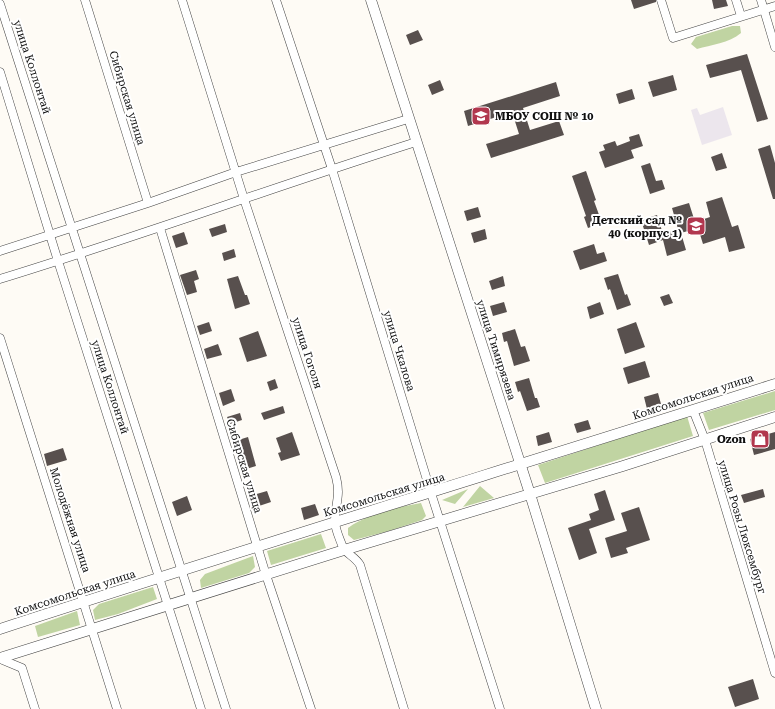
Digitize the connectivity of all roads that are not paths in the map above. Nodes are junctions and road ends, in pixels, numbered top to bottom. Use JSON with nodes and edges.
{"nodes":[{"id":1,"x":85,"y":0,"type":"edge"},
{"id":2,"x":182,"y":0,"type":"edge"},
{"id":3,"x":276,"y":0,"type":"edge"},
{"id":4,"x":371,"y":0,"type":"edge"},
{"id":5,"x":661,"y":0,"type":"edge"},
{"id":6,"x":736,"y":0,"type":"edge"},
{"id":7,"x":762,"y":0,"type":"edge"},
{"id":8,"x":0,"y":4,"type":"edge"},
{"id":9,"x":775,"y":6,"type":"edge"},
{"id":10,"x":764,"y":9,"type":"junction"},
{"id":11,"x":741,"y":16,"type":"junction"},
{"id":12,"x":775,"y":47,"type":"edge"},
{"id":13,"x":0,"y":72,"type":"edge"},
{"id":14,"x":408,"y":119,"type":"junction"},
{"id":15,"x":416,"y":142,"type":"junction"},
{"id":16,"x":323,"y":145,"type":"junction"},
{"id":17,"x":332,"y":169,"type":"junction"},
{"id":18,"x":236,"y":172,"type":"junction"},
{"id":19,"x":244,"y":198,"type":"junction"},
{"id":20,"x":148,"y":203,"type":"junction"},
{"id":21,"x":72,"y":228,"type":"junction"},
{"id":22,"x":160,"y":228,"type":"junction"},
{"id":23,"x":50,"y":235,"type":"junction"},
{"id":24,"x":0,"y":251,"type":"edge"},
{"id":25,"x":80,"y":254,"type":"junction"},
{"id":26,"x":58,"y":261,"type":"junction"},
{"id":27,"x":0,"y":279,"type":"edge"},
{"id":28,"x":0,"y":338,"type":"edge"},
{"id":29,"x":775,"y":384,"type":"edge"},
{"id":30,"x":693,"y":410,"type":"junction"},
{"id":31,"x":775,"y":417,"type":"edge"},
{"id":32,"x":705,"y":440,"type":"junction"},
{"id":33,"x":520,"y":465,"type":"junction"},
{"id":34,"x":431,"y":493,"type":"junction"},
{"id":35,"x":530,"y":494,"type":"junction"},
{"id":36,"x":440,"y":521,"type":"junction"},
{"id":37,"x":335,"y":522,"type":"junction"},
{"id":38,"x":258,"y":546,"type":"junction"},
{"id":39,"x":344,"y":550,"type":"junction"},
{"id":40,"x":182,"y":571,"type":"junction"},
{"id":41,"x":266,"y":575,"type":"junction"},
{"id":42,"x":160,"y":578,"type":"junction"},
{"id":43,"x":190,"y":598,"type":"junction"},
{"id":44,"x":84,"y":601,"type":"junction"},
{"id":45,"x":169,"y":605,"type":"junction"},
{"id":46,"x":0,"y":629,"type":"edge"},
{"id":47,"x":91,"y":630,"type":"junction"},
{"id":48,"x":0,"y":658,"type":"edge"},
{"id":49,"x":775,"y":673,"type":"edge"},
{"id":50,"x":35,"y":709,"type":"edge"},
{"id":51,"x":117,"y":709,"type":"edge"},
{"id":52,"x":201,"y":709,"type":"edge"},
{"id":53,"x":226,"y":709,"type":"edge"},
{"id":54,"x":311,"y":709,"type":"edge"},
{"id":55,"x":404,"y":709,"type":"edge"},
{"id":56,"x":500,"y":709,"type":"edge"},
{"id":57,"x":596,"y":709,"type":"edge"}],
"edges":[{"from":1,"to":20,"type":"street","name":"Сибирская улица"},
{"from":2,"to":18,"type":"street","name":"улица Гоголя"},
{"from":3,"to":16,"type":"street","name":"улица Чкалова"},
{"from":4,"to":14,"type":"street","name":"улица Тимирязева"},
{"from":5,"to":11,"type":"street"},
{"from":6,"to":11,"type":"street"},
{"from":7,"to":10,"type":"street"},
{"from":8,"to":21,"type":"street","name":"улица Коллонтай"},
{"from":9,"to":10,"type":"street"},
{"from":10,"to":11,"type":"street"},
{"from":10,"to":12,"type":"street"},
{"from":13,"to":23,"type":"street","name":"улица Коллонтай"},
{"from":14,"to":15,"type":"street","name":"улица Тимирязева"},
{"from":14,"to":16,"type":"street"},
{"from":15,"to":17,"type":"street"},
{"from":15,"to":33,"type":"street","name":"улица Тимирязева"},
{"from":16,"to":17,"type":"street","name":"улица Чкалова"},
{"from":16,"to":18,"type":"street"},
{"from":17,"to":19,"type":"street"},
{"from":17,"to":34,"type":"street","name":"улица Чкалова"},
{"from":18,"to":19,"type":"street","name":"улица Гоголя"},
{"from":18,"to":20,"type":"street"},
{"from":19,"to":22,"type":"street"},
{"from":19,"to":37,"type":"street","name":"улица Гоголя"},
{"from":20,"to":21,"type":"street"},
{"from":21,"to":23,"type":"street"},
{"from":21,"to":25,"type":"street","name":"улица Коллонтай"},
{"from":22,"to":25,"type":"street"},
{"from":22,"to":38,"type":"street","name":"Сибирская улица"},
{"from":23,"to":24,"type":"street"},
{"from":23,"to":26,"type":"street","name":"улица Коллонтай"},
{"from":25,"to":26,"type":"street"},
{"from":25,"to":40,"type":"street","name":"улица Коллонтай"},
{"from":26,"to":27,"type":"street"},
{"from":26,"to":42,"type":"street","name":"улица Коллонтай"},
{"from":28,"to":44,"type":"street","name":"Молодёжная улица"},
{"from":29,"to":30,"type":"street","name":"Комсомольская улица"},
{"from":30,"to":32,"type":"street","name":"улица Розы Люксембург"},
{"from":30,"to":33,"type":"street","name":"Комсомольская улица"},
{"from":31,"to":32,"type":"street"},
{"from":32,"to":35,"type":"street"},
{"from":32,"to":49,"type":"street","name":"улица Розы Люксембург"},
{"from":33,"to":34,"type":"street","name":"Комсомольская улица"},
{"from":33,"to":35,"type":"street","name":"улица Тимирязева"},
{"from":34,"to":36,"type":"street","name":"улица Чкалова"},
{"from":34,"to":37,"type":"street","name":"Комсомольская улица"},
{"from":35,"to":36,"type":"street"},
{"from":35,"to":57,"type":"street","name":"улица Тимирязева"},
{"from":36,"to":39,"type":"street"},
{"from":36,"to":56,"type":"street","name":"улица Чкалова"},
{"from":37,"to":38,"type":"street","name":"Комсомольская улица"},
{"from":37,"to":39,"type":"street","name":"улица Гоголя"},
{"from":38,"to":40,"type":"street","name":"Комсомольская улица"},
{"from":38,"to":41,"type":"street","name":"Сибирская улица"},
{"from":39,"to":41,"type":"street"},
{"from":39,"to":55,"type":"street"},
{"from":40,"to":42,"type":"street","name":"Комсомольская улица"},
{"from":40,"to":43,"type":"street","name":"улица Коллонтай"},
{"from":41,"to":43,"type":"street"},
{"from":41,"to":54,"type":"street","name":"Сибирская улица"},
{"from":42,"to":44,"type":"street","name":"Комсомольская улица"},
{"from":42,"to":45,"type":"street","name":"улица Коллонтай"},
{"from":43,"to":45,"type":"street"},
{"from":43,"to":53,"type":"street","name":"улица Коллонтай"},
{"from":44,"to":46,"type":"street","name":"Комсомольская улица"},
{"from":44,"to":47,"type":"street","name":"Молодёжная улица"},
{"from":45,"to":47,"type":"street"},
{"from":45,"to":52,"type":"street","name":"улица Коллонтай"},
{"from":47,"to":48,"type":"street"},
{"from":47,"to":51,"type":"street","name":"Молодёжная улица"},
{"from":48,"to":50,"type":"street"}]}
